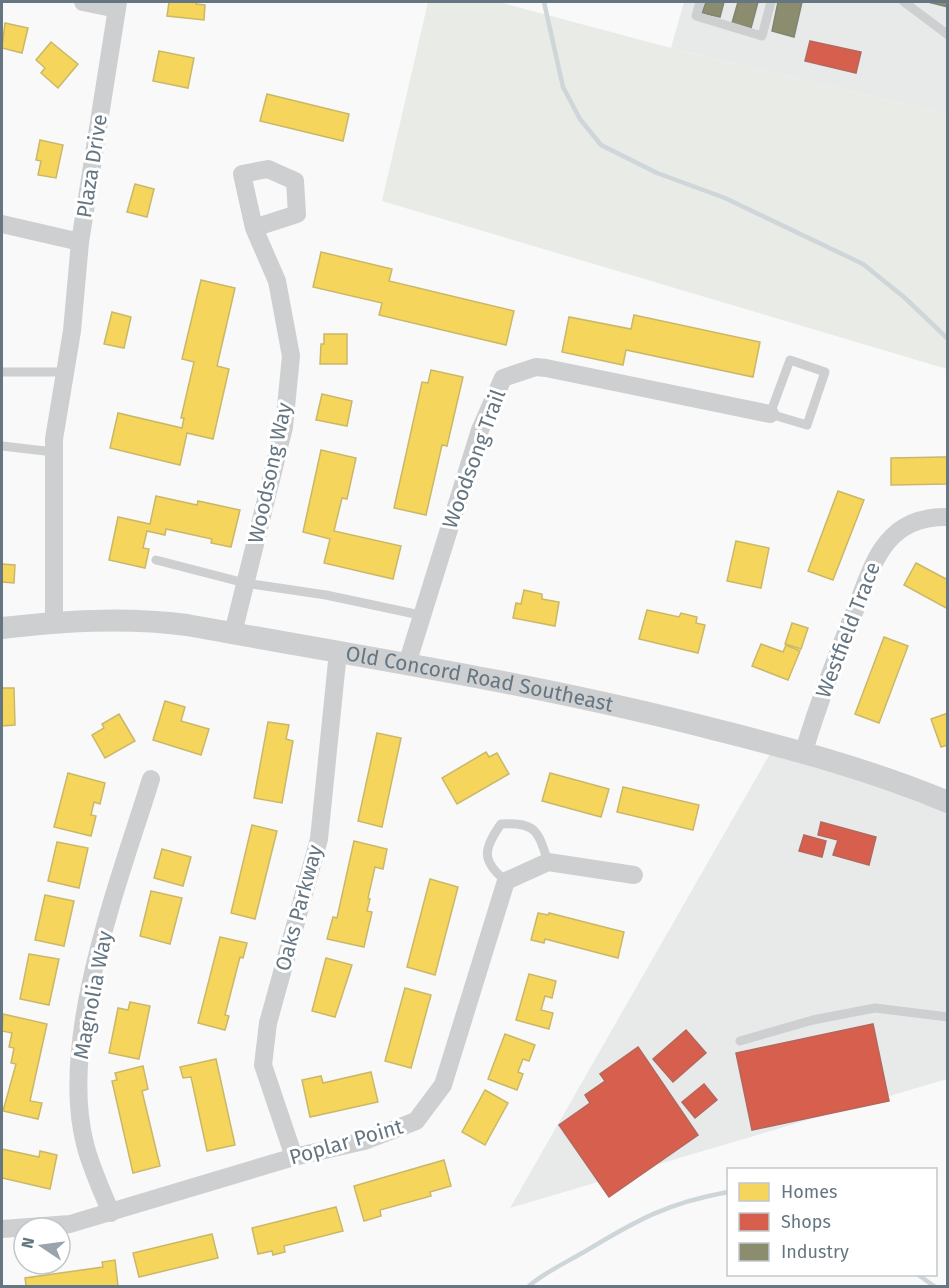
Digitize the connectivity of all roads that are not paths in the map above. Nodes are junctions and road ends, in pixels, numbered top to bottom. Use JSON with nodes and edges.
{"nodes":[{"id":1,"x":83,"y":2,"type":"edge"},
{"id":2,"x":700,"y":2,"type":"edge"},
{"id":3,"x":771,"y":2,"type":"edge"},
{"id":4,"x":904,"y":2,"type":"edge"},
{"id":5,"x":117,"y":5,"type":"edge"},
{"id":6,"x":948,"y":35,"type":"edge"},
{"id":7,"x":2,"y":224,"type":"edge"},
{"id":8,"x":254,"y":228,"type":"junction"},
{"id":9,"x":80,"y":242,"type":"junction"},
{"id":10,"x":2,"y":372,"type":"edge"},
{"id":11,"x":63,"y":372,"type":"junction"},
{"id":12,"x":770,"y":414,"type":"junction"},
{"id":13,"x":2,"y":446,"type":"edge"},
{"id":14,"x":54,"y":452,"type":"junction"},
{"id":15,"x":948,"y":516,"type":"edge"},
{"id":16,"x":156,"y":560,"type":"dead end"},
{"id":17,"x":245,"y":583,"type":"junction"},
{"id":18,"x":420,"y":615,"type":"junction"},
{"id":19,"x":54,"y":622,"type":"junction"},
{"id":20,"x":2,"y":628,"type":"edge"},
{"id":21,"x":233,"y":633,"type":"junction"},
{"id":22,"x":338,"y":652,"type":"junction"},
{"id":23,"x":407,"y":664,"type":"junction"},
{"id":24,"x":804,"y":751,"type":"junction"},
{"id":25,"x":151,"y":779,"type":"dead end"},
{"id":26,"x":948,"y":802,"type":"edge"},
{"id":27,"x":549,"y":862,"type":"junction"},
{"id":28,"x":634,"y":875,"type":"dead end"},
{"id":29,"x":506,"y":881,"type":"junction"},
{"id":30,"x":948,"y":1017,"type":"edge"},
{"id":31,"x":740,"y":1041,"type":"dead end"},
{"id":32,"x":294,"y":1157,"type":"junction"},
{"id":33,"x":111,"y":1213,"type":"junction"},
{"id":34,"x":2,"y":1228,"type":"edge"}],
"edges":[{"from":1,"to":5,"type":"street"},
{"from":2,"to":3,"type":"lane"},
{"from":4,"to":6,"type":"lane"},
{"from":5,"to":9,"type":"street","name":"Plaza Drive"},
{"from":7,"to":9,"type":"street"},
{"from":8,"to":8,"type":"street","name":"Woodsong Way"},
{"from":8,"to":17,"type":"street","name":"Woodsong Way"},
{"from":9,"to":11,"type":"street","name":"Plaza Drive"},
{"from":10,"to":11,"type":"lane"},
{"from":11,"to":14,"type":"street","name":"Plaza Drive"},
{"from":12,"to":12,"type":"lane"},
{"from":12,"to":18,"type":"street","name":"Woodsong Trail"},
{"from":13,"to":14,"type":"lane"},
{"from":14,"to":19,"type":"street","name":"Plaza Drive"},
{"from":15,"to":24,"type":"street","name":"Westfield Trace"},
{"from":16,"to":17,"type":"lane"},
{"from":17,"to":18,"type":"lane"},
{"from":17,"to":21,"type":"street","name":"Woodsong Way"},
{"from":18,"to":23,"type":"street","name":"Woodsong Trail"},
{"from":19,"to":20,"type":"street","name":"Old Concord Road Southeast"},
{"from":19,"to":21,"type":"street","name":"Old Concord Road Southeast"},
{"from":21,"to":22,"type":"street","name":"Old Concord Road Southeast"},
{"from":22,"to":23,"type":"street","name":"Old Concord Road Southeast"},
{"from":22,"to":32,"type":"street","name":"Oaks Parkway"},
{"from":23,"to":24,"type":"street","name":"Old Concord Road Southeast"},
{"from":24,"to":26,"type":"street","name":"Old Concord Road Southeast"},
{"from":25,"to":33,"type":"street","name":"Magnolia Way"},
{"from":27,"to":28,"type":"street"},
{"from":27,"to":29,"type":"street"},
{"from":27,"to":29,"type":"lane"},
{"from":29,"to":32,"type":"street","name":"Poplar Point"},
{"from":30,"to":31,"type":"lane"},
{"from":32,"to":33,"type":"street","name":"Poplar Point"},
{"from":33,"to":34,"type":"street","name":"Poplar Point"}]}
